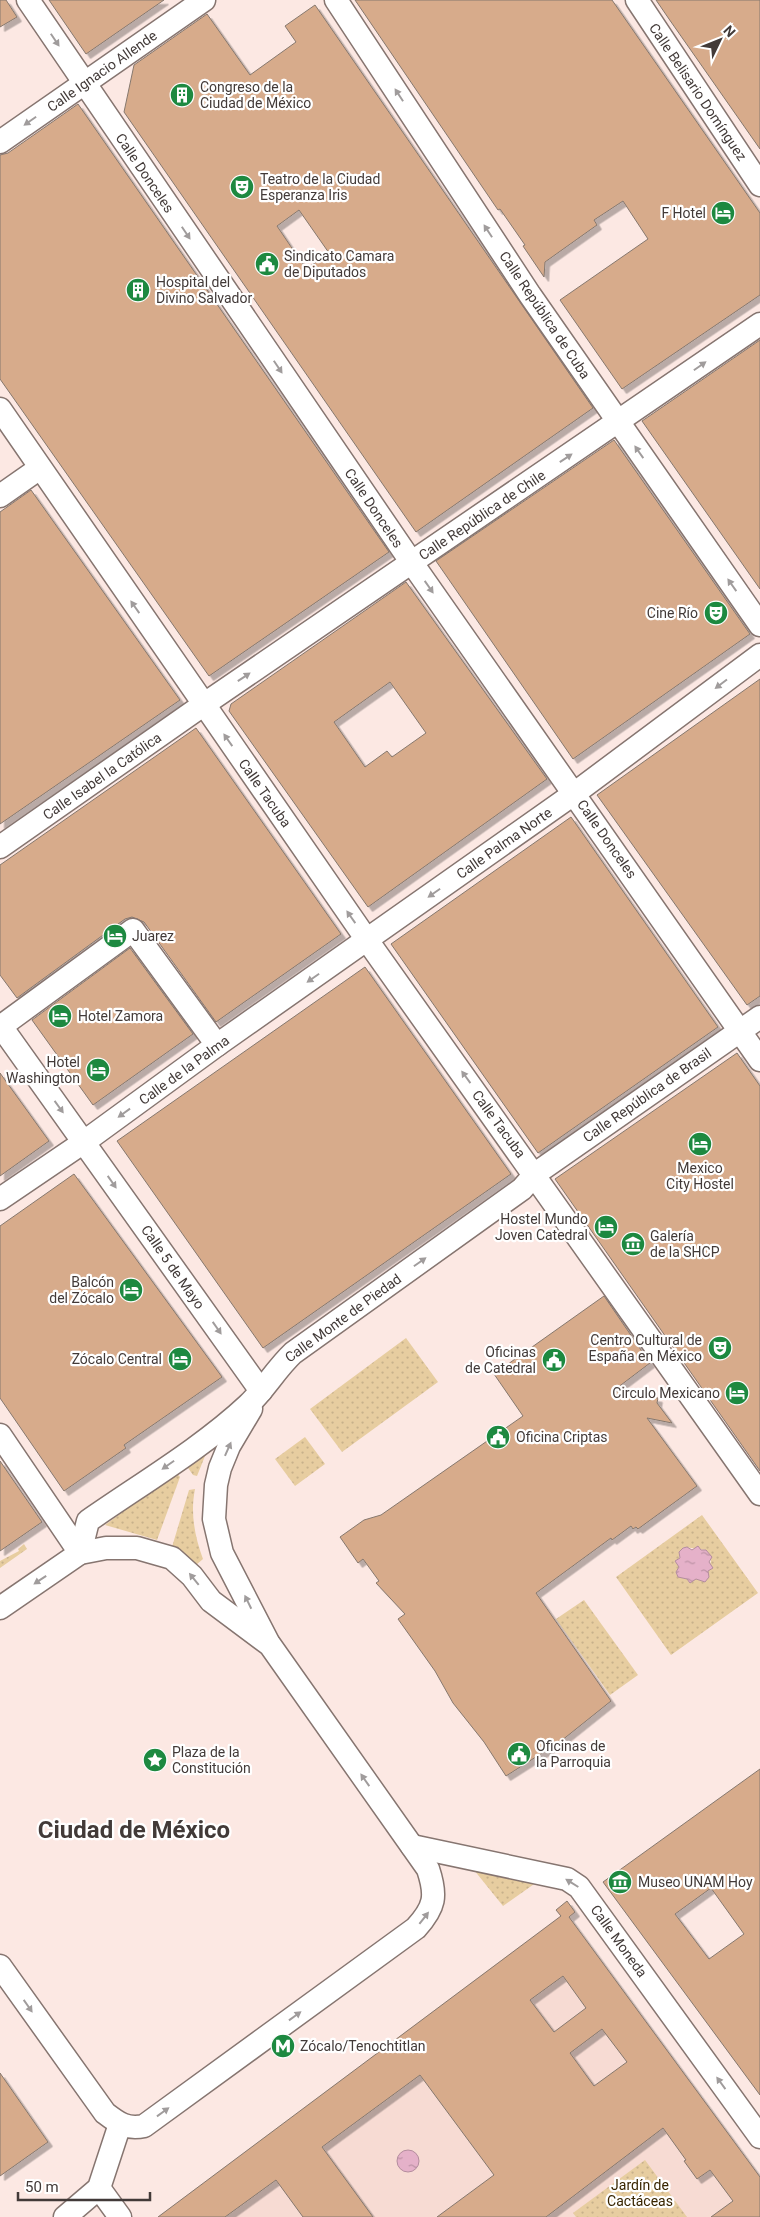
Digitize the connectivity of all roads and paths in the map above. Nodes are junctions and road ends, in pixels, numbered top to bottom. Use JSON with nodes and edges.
{"nodes":[{"id":1,"x":28,"y":0,"type":"edge"},
{"id":2,"x":204,"y":0,"type":"edge"},
{"id":3,"x":336,"y":0,"type":"edge"},
{"id":4,"x":637,"y":0,"type":"edge"},
{"id":5,"x":84,"y":83,"type":"junction"},
{"id":6,"x":0,"y":142,"type":"edge"},
{"id":7,"x":760,"y":185,"type":"edge"},
{"id":8,"x":760,"y":324,"type":"edge"},
{"id":9,"x":0,"y":409,"type":"edge"},
{"id":10,"x":618,"y":422,"type":"junction"},
{"id":11,"x":40,"y":468,"type":"junction"},
{"id":12,"x":0,"y":496,"type":"edge"},
{"id":13,"x":412,"y":564,"type":"junction"},
{"id":14,"x":760,"y":625,"type":"edge"},
{"id":15,"x":760,"y":655,"type":"edge"},
{"id":16,"x":203,"y":705,"type":"junction"},
{"id":17,"x":575,"y":793,"type":"junction"},
{"id":18,"x":0,"y":847,"type":"edge"},
{"id":19,"x":367,"y":940,"type":"junction"},
{"id":20,"x":760,"y":1017,"type":"edge"},
{"id":21,"x":0,"y":1026,"type":"edge"},
{"id":22,"x":739,"y":1031,"type":"junction"},
{"id":23,"x":217,"y":1045,"type":"junction"},
{"id":24,"x":760,"y":1060,"type":"edge"},
{"id":25,"x":84,"y":1142,"type":"junction"},
{"id":26,"x":535,"y":1174,"type":"junction"},
{"id":27,"x":0,"y":1198,"type":"edge"},
{"id":28,"x":262,"y":1391,"type":"junction"},
{"id":29,"x":0,"y":1435,"type":"edge"},
{"id":30,"x":760,"y":1494,"type":"edge"},
{"id":31,"x":80,"y":1553,"type":"junction"},
{"id":32,"x":0,"y":1608,"type":"edge"},
{"id":33,"x":270,"y":1645,"type":"junction"},
{"id":34,"x":412,"y":1846,"type":"junction"},
{"id":35,"x":0,"y":1966,"type":"edge"},
{"id":36,"x":752,"y":2110,"type":"edge"},
{"id":37,"x":120,"y":2124,"type":"junction"},
{"id":38,"x":760,"y":2137,"type":"edge"},
{"id":39,"x":98,"y":2188,"type":"junction"},
{"id":40,"x":65,"y":2217,"type":"edge"},
{"id":41,"x":120,"y":2217,"type":"edge"}],
"edges":[{"from":1,"to":5,"type":"street","name":"Calle Donceles","one_way":true},
{"from":2,"to":5,"type":"street","name":"Calle Ignacio Allende"},
{"from":10,"to":3,"type":"street","name":"Calle República de Cuba","one_way":true},
{"from":4,"to":7,"type":"street","name":"Calle Belisario Domínguez"},
{"from":5,"to":6,"type":"street","name":"Calle Ignacio Allende","one_way":true},
{"from":5,"to":13,"type":"street","name":"Calle Donceles","one_way":true},
{"from":10,"to":8,"type":"street","name":"Calle República de Chile","one_way":true},
{"from":9,"to":11,"type":"street","name":"Calle Tacuba"},
{"from":13,"to":10,"type":"street","name":"Calle República de Chile","one_way":true},
{"from":14,"to":10,"type":"street","name":"Calle República de Cuba","one_way":true},
{"from":11,"to":12,"type":"street"},
{"from":16,"to":11,"type":"street","name":"Calle Tacuba","one_way":true},
{"from":16,"to":13,"type":"street","name":"Calle República de Chile","one_way":true},
{"from":13,"to":17,"type":"street","name":"Calle Donceles","one_way":true},
{"from":15,"to":17,"type":"street","name":"Calle Palma Norte","one_way":true},
{"from":16,"to":18,"type":"street","name":"Calle Isabel la Católica"},
{"from":19,"to":16,"type":"street","name":"Calle Tacuba","one_way":true},
{"from":17,"to":19,"type":"street","name":"Calle Palma Norte","one_way":true},
{"from":17,"to":22,"type":"street","name":"Calle Donceles"},
{"from":19,"to":23,"type":"street","name":"Calle de la Palma","one_way":true},
{"from":26,"to":19,"type":"street","name":"Calle Tacuba","one_way":true},
{"from":20,"to":22,"type":"street","name":"Calle República de Brasil"},
{"from":21,"to":23,"type":"street"},
{"from":21,"to":25,"type":"street","name":"Calle 5 de Mayo","one_way":true},
{"from":22,"to":24,"type":"street","name":"Calle Donceles"},
{"from":22,"to":26,"type":"street","name":"Calle República de Brasil"},
{"from":23,"to":25,"type":"street","name":"Calle de la Palma","one_way":true},
{"from":25,"to":27,"type":"street","name":"Calle de la Palma"},
{"from":25,"to":28,"type":"street","name":"Calle 5 de Mayo","one_way":true},
{"from":28,"to":26,"type":"street","name":"Calle Monte de Piedad","one_way":true},
{"from":26,"to":30,"type":"street","name":"Calle Tacuba"},
{"from":28,"to":31,"type":"street","name":"Calle Monte de Piedad","one_way":true},
{"from":33,"to":28,"type":"street","one_way":true},
{"from":29,"to":31,"type":"street"},
{"from":31,"to":32,"type":"street","one_way":true},
{"from":33,"to":31,"type":"street","one_way":true},
{"from":34,"to":33,"type":"street","one_way":true},
{"from":36,"to":34,"type":"street","name":"Calle Moneda","one_way":true},
{"from":37,"to":34,"type":"street","one_way":true},
{"from":35,"to":37,"type":"street","one_way":true},
{"from":36,"to":38,"type":"street","name":"Calle Moneda"},
{"from":37,"to":39,"type":"street"},
{"from":39,"to":40,"type":"street"},
{"from":39,"to":41,"type":"street"}]}
